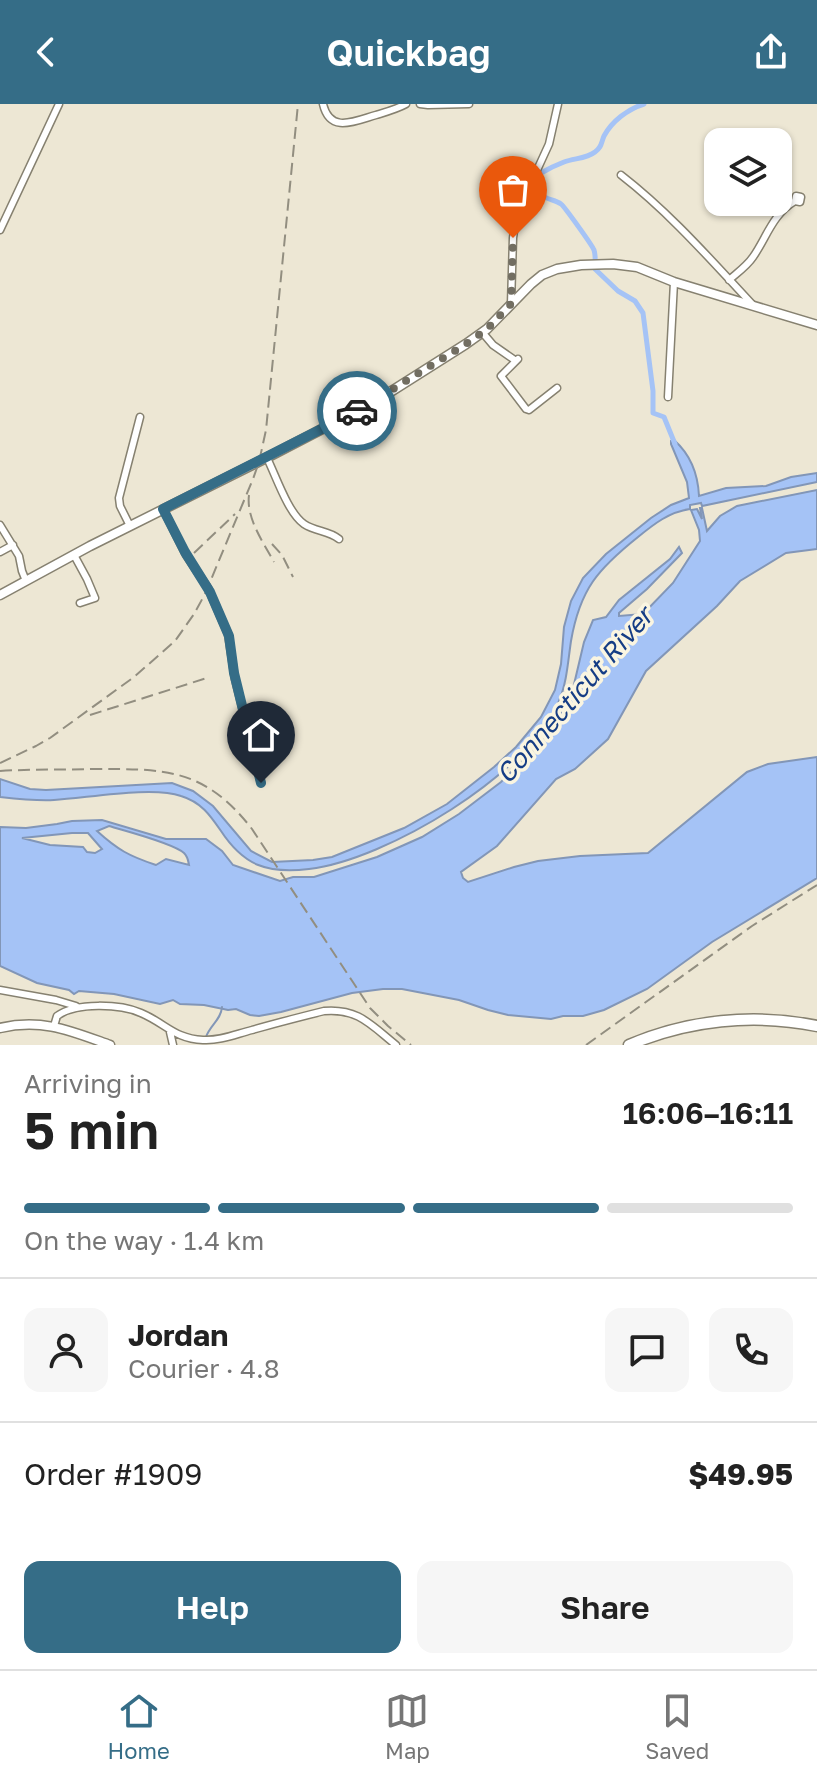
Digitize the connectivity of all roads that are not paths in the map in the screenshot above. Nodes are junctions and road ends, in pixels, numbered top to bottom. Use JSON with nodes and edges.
{"nodes":[{"id":1,"x":59,"y":104,"type":"edge"},
{"id":2,"x":323,"y":104,"type":"edge"},
{"id":3,"x":406,"y":104,"type":"edge"},
{"id":4,"x":420,"y":104,"type":"edge"},
{"id":5,"x":469,"y":104,"type":"edge"},
{"id":6,"x":558,"y":104,"type":"edge"},
{"id":7,"x":621,"y":175,"type":"dead end"},
{"id":8,"x":795,"y":201,"type":"dead end"},
{"id":9,"x":0,"y":230,"type":"edge"},
{"id":10,"x":729,"y":280,"type":"junction"},
{"id":11,"x":674,"y":282,"type":"junction"},
{"id":12,"x":511,"y":304,"type":"junction"},
{"id":13,"x":756,"y":307,"type":"junction"},
{"id":14,"x":817,"y":325,"type":"edge"},
{"id":15,"x":482,"y":332,"type":"junction"},
{"id":16,"x":557,"y":388,"type":"dead end"},
{"id":17,"x":668,"y":397,"type":"dead end"},
{"id":18,"x":140,"y":417,"type":"dead end"},
{"id":19,"x":267,"y":458,"type":"junction"},
{"id":20,"x":163,"y":509,"type":"junction"},
{"id":21,"x":0,"y":525,"type":"edge"},
{"id":22,"x":130,"y":526,"type":"junction"},
{"id":23,"x":339,"y":539,"type":"dead end"},
{"id":24,"x":13,"y":545,"type":"junction"},
{"id":25,"x":0,"y":552,"type":"edge"},
{"id":26,"x":74,"y":555,"type":"junction"},
{"id":27,"x":26,"y":581,"type":"junction"},
{"id":28,"x":0,"y":595,"type":"edge"},
{"id":29,"x":80,"y":603,"type":"dead end"},
{"id":30,"x":261,"y":783,"type":"dead end"},
{"id":31,"x":0,"y":990,"type":"edge"},
{"id":32,"x":76,"y":1006,"type":"junction"},
{"id":33,"x":817,"y":1023,"type":"edge"},
{"id":34,"x":54,"y":1026,"type":"junction"},
{"id":35,"x":0,"y":1028,"type":"edge"},
{"id":36,"x":170,"y":1032,"type":"junction"},
{"id":37,"x":817,"y":1032,"type":"edge"},
{"id":38,"x":110,"y":1045,"type":"edge"},
{"id":39,"x":173,"y":1045,"type":"edge"},
{"id":40,"x":396,"y":1045,"type":"edge"},
{"id":41,"x":629,"y":1045,"type":"edge"},
{"id":42,"x":646,"y":1045,"type":"edge"}],
"edges":[{"from":1,"to":9,"type":"street"},
{"from":2,"to":3,"type":"street"},
{"from":4,"to":5,"type":"street"},
{"from":6,"to":12,"type":"street"},
{"from":7,"to":10,"type":"street"},
{"from":8,"to":10,"type":"street"},
{"from":10,"to":13,"type":"street"},
{"from":11,"to":12,"type":"main road"},
{"from":11,"to":13,"type":"main road"},
{"from":11,"to":17,"type":"street"},
{"from":12,"to":15,"type":"main road"},
{"from":13,"to":14,"type":"main road"},
{"from":15,"to":16,"type":"street"},
{"from":15,"to":19,"type":"main road"},
{"from":18,"to":22,"type":"street"},
{"from":19,"to":20,"type":"main road"},
{"from":19,"to":23,"type":"street"},
{"from":20,"to":22,"type":"main road"},
{"from":20,"to":30,"type":"street"},
{"from":21,"to":24,"type":"street"},
{"from":22,"to":26,"type":"main road"},
{"from":24,"to":25,"type":"street"},
{"from":24,"to":27,"type":"street"},
{"from":26,"to":27,"type":"main road"},
{"from":26,"to":29,"type":"street"},
{"from":27,"to":28,"type":"main road"},
{"from":31,"to":32,"type":"street"},
{"from":32,"to":34,"type":"street"},
{"from":32,"to":36,"type":"street"},
{"from":33,"to":41,"type":"highway"},
{"from":34,"to":35,"type":"main road"},
{"from":34,"to":38,"type":"main road"},
{"from":36,"to":39,"type":"street"},
{"from":36,"to":40,"type":"street"},
{"from":37,"to":42,"type":"highway"}]}
